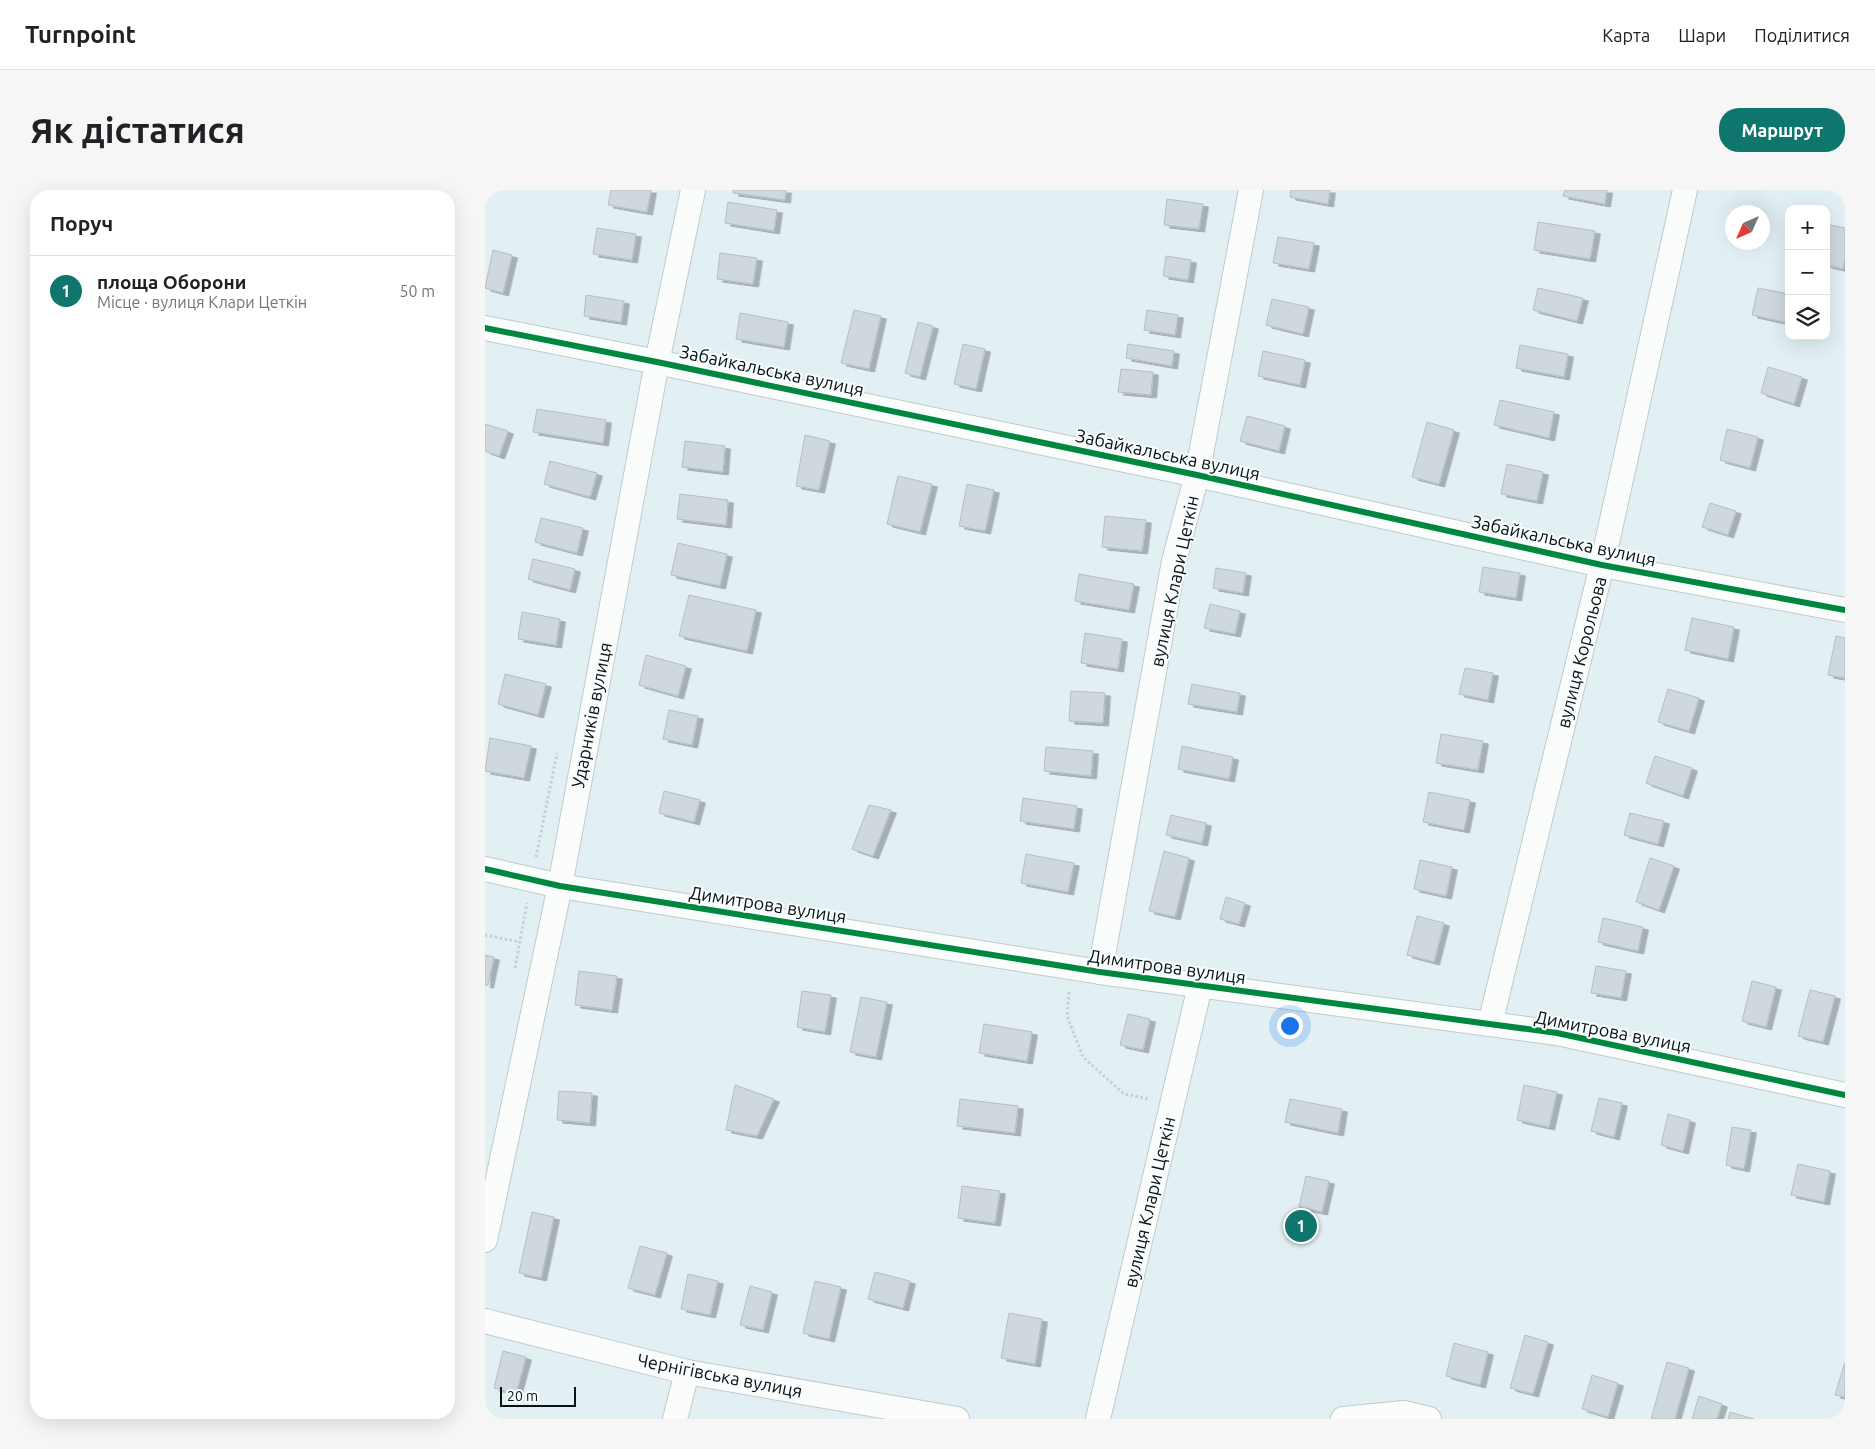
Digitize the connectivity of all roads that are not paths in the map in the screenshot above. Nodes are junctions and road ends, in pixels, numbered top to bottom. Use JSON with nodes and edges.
{"nodes":[{"id":1,"x":693,"y":190,"type":"edge"},
{"id":2,"x":1251,"y":190,"type":"edge"},
{"id":3,"x":1685,"y":190,"type":"edge"},
{"id":4,"x":485,"y":328,"type":"edge"},
{"id":5,"x":657,"y":362,"type":"junction"},
{"id":6,"x":1197,"y":475,"type":"junction"},
{"id":7,"x":1602,"y":565,"type":"junction"},
{"id":8,"x":1845,"y":610,"type":"edge"},
{"id":9,"x":485,"y":869,"type":"edge"},
{"id":10,"x":560,"y":886,"type":"junction"},
{"id":11,"x":1100,"y":972,"type":"junction"},
{"id":12,"x":1199,"y":986,"type":"junction"},
{"id":13,"x":1490,"y":1024,"type":"junction"},
{"id":14,"x":1845,"y":1095,"type":"edge"},
{"id":15,"x":485,"y":1240,"type":"edge"},
{"id":16,"x":485,"y":1321,"type":"edge"},
{"id":17,"x":687,"y":1372,"type":"junction"},
{"id":18,"x":675,"y":1419,"type":"edge"},
{"id":19,"x":957,"y":1419,"type":"edge"},
{"id":20,"x":1098,"y":1419,"type":"edge"},
{"id":21,"x":1343,"y":1419,"type":"edge"},
{"id":22,"x":1429,"y":1419,"type":"edge"}],
"edges":[{"from":1,"to":5,"type":"street","name":"Ударників вулиця"},
{"from":2,"to":6,"type":"street","name":"вулиця Клари Цеткін"},
{"from":3,"to":7,"type":"street","name":"вулиця Корольова"},
{"from":4,"to":5,"type":"street","name":"Забайкальська вулиця"},
{"from":5,"to":6,"type":"street","name":"Забайкальська вулиця"},
{"from":5,"to":10,"type":"street","name":"Ударників вулиця"},
{"from":6,"to":7,"type":"street","name":"Забайкальська вулиця"},
{"from":6,"to":11,"type":"street","name":"вулиця Клари Цеткін"},
{"from":7,"to":8,"type":"street","name":"Забайкальська вулиця"},
{"from":7,"to":13,"type":"street","name":"вулиця Корольова"},
{"from":9,"to":10,"type":"street","name":"Димитрова вулиця"},
{"from":10,"to":11,"type":"street","name":"Димитрова вулиця"},
{"from":10,"to":15,"type":"street","name":"Ударників вулиця"},
{"from":11,"to":12,"type":"street","name":"Димитрова вулиця"},
{"from":12,"to":13,"type":"street","name":"Димитрова вулиця"},
{"from":12,"to":20,"type":"street","name":"вулиця Клари Цеткін"},
{"from":13,"to":14,"type":"street","name":"Димитрова вулиця"},
{"from":16,"to":17,"type":"street","name":"Чернігівська вулиця"},
{"from":17,"to":18,"type":"street"},
{"from":17,"to":19,"type":"street","name":"Чернігівська вулиця"},
{"from":21,"to":22,"type":"street"}]}
